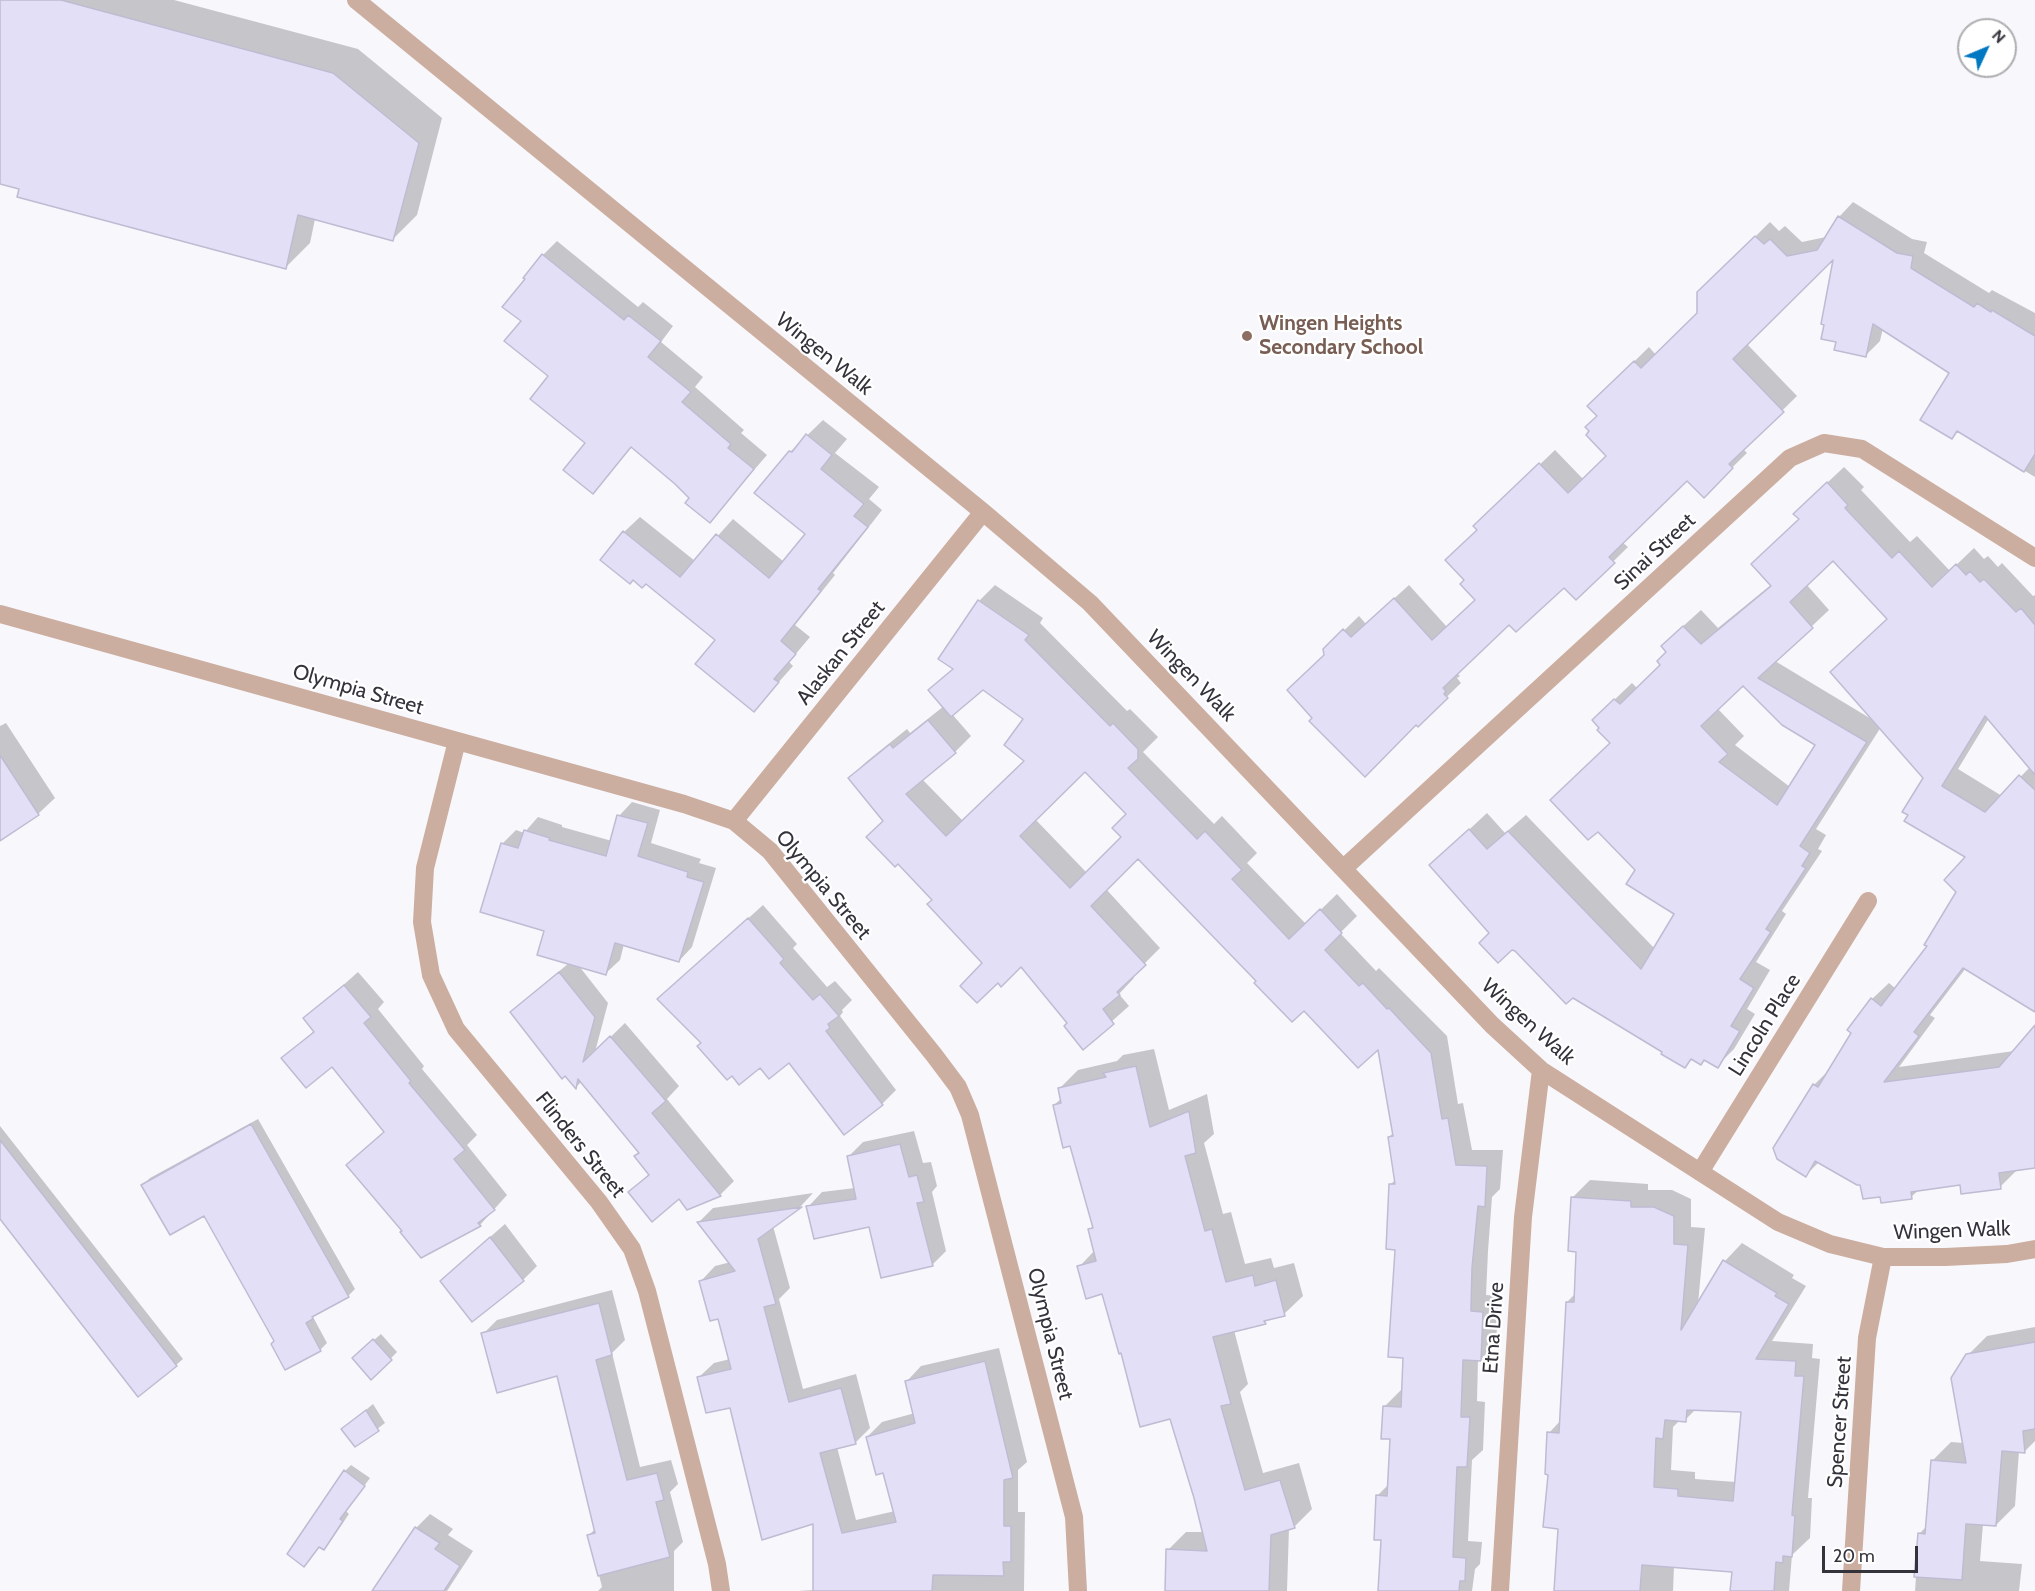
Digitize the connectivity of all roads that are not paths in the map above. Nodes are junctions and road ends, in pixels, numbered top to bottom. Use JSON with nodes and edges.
{"nodes":[{"id":1,"x":356,"y":0,"type":"edge"},
{"id":2,"x":983,"y":512,"type":"junction"},
{"id":3,"x":2035,"y":558,"type":"edge"},
{"id":4,"x":0,"y":614,"type":"edge"},
{"id":5,"x":457,"y":741,"type":"junction"},
{"id":6,"x":734,"y":822,"type":"junction"},
{"id":7,"x":1344,"y":868,"type":"junction"},
{"id":8,"x":1868,"y":901,"type":"dead end"},
{"id":9,"x":1541,"y":1070,"type":"junction"},
{"id":10,"x":1700,"y":1172,"type":"junction"},
{"id":11,"x":2035,"y":1249,"type":"edge"},
{"id":12,"x":1883,"y":1257,"type":"junction"},
{"id":13,"x":721,"y":1591,"type":"edge"},
{"id":14,"x":1078,"y":1591,"type":"edge"},
{"id":15,"x":1500,"y":1591,"type":"edge"},
{"id":16,"x":1851,"y":1591,"type":"edge"}],
"edges":[{"from":1,"to":2,"type":"street","name":"Wingen Walk"},
{"from":2,"to":6,"type":"street","name":"Alaskan Street"},
{"from":2,"to":7,"type":"street","name":"Wingen Walk"},
{"from":3,"to":7,"type":"street","name":"Sinai Street"},
{"from":4,"to":5,"type":"street","name":"Olympia Street"},
{"from":5,"to":6,"type":"street","name":"Olympia Street"},
{"from":5,"to":13,"type":"street","name":"Flinders Street"},
{"from":6,"to":14,"type":"street","name":"Olympia Street"},
{"from":7,"to":9,"type":"street","name":"Wingen Walk"},
{"from":8,"to":10,"type":"street","name":"Lincoln Place"},
{"from":9,"to":10,"type":"street","name":"Wingen Walk"},
{"from":9,"to":15,"type":"street","name":"Etna Drive"},
{"from":10,"to":12,"type":"street","name":"Wingen Walk"},
{"from":11,"to":12,"type":"street","name":"Wingen Walk"},
{"from":12,"to":16,"type":"street","name":"Spencer Street"}]}
